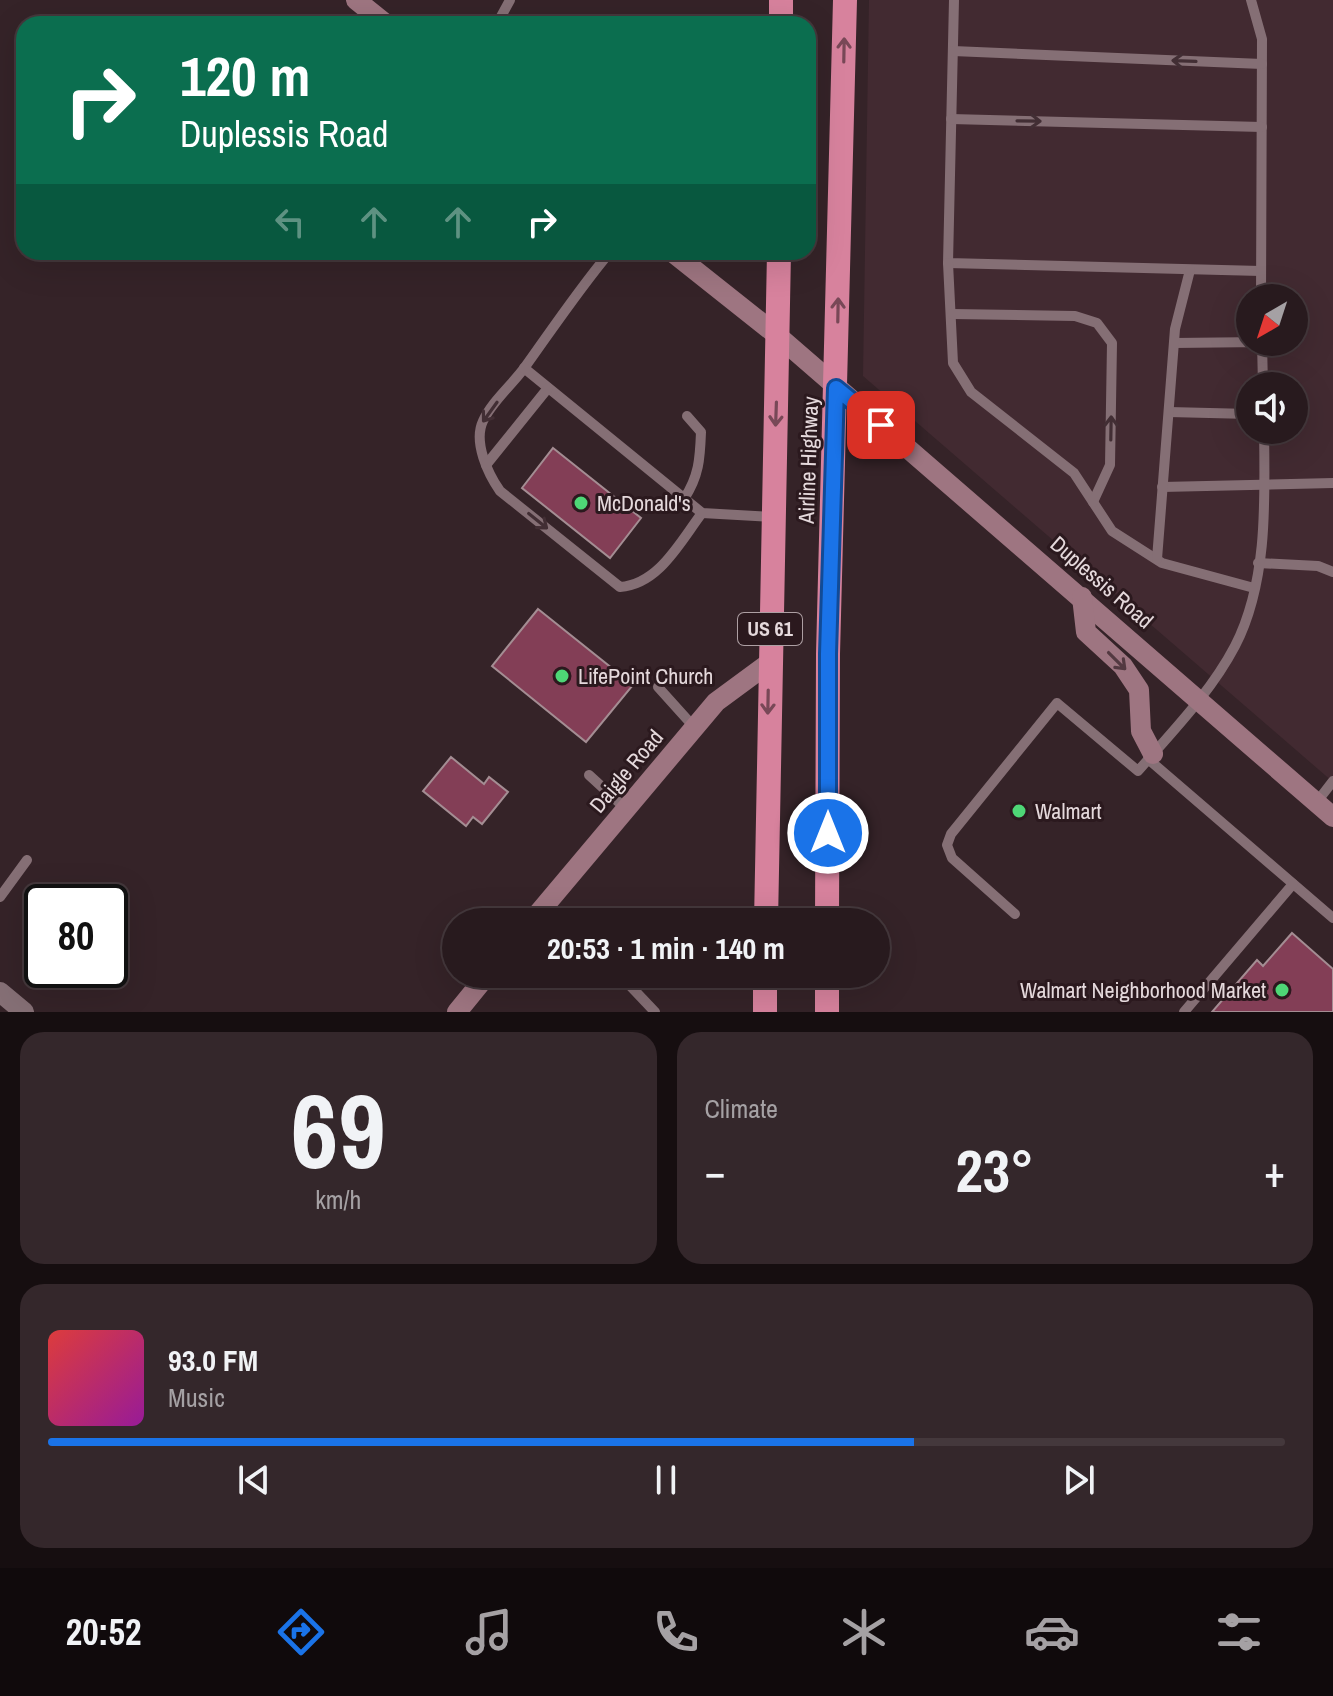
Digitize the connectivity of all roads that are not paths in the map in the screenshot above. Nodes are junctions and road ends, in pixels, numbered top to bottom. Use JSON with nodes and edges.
{"nodes":[{"id":1,"x":356,"y":0,"type":"edge"},
{"id":2,"x":845,"y":0,"type":"edge"},
{"id":3,"x":954,"y":0,"type":"edge"},
{"id":4,"x":1251,"y":0,"type":"edge"},
{"id":5,"x":376,"y":16,"type":"edge"},
{"id":6,"x":953,"y":51,"type":"junction"},
{"id":7,"x":1262,"y":64,"type":"junction"},
{"id":8,"x":951,"y":119,"type":"junction"},
{"id":9,"x":1262,"y":127,"type":"junction"},
{"id":10,"x":603,"y":260,"type":"edge"},
{"id":11,"x":682,"y":260,"type":"edge"},
{"id":12,"x":779,"y":260,"type":"edge"},
{"id":13,"x":948,"y":263,"type":"junction"},
{"id":14,"x":1190,"y":270,"type":"junction"},
{"id":15,"x":1261,"y":271,"type":"junction"},
{"id":16,"x":1261,"y":284,"type":"edge"},
{"id":17,"x":952,"y":314,"type":"junction"},
{"id":18,"x":778,"y":336,"type":"junction"},
{"id":19,"x":1174,"y":343,"type":"junction"},
{"id":20,"x":524,"y":368,"type":"junction"},
{"id":21,"x":1263,"y":372,"type":"edge"},
{"id":22,"x":548,"y":388,"type":"junction"},
{"id":23,"x":836,"y":388,"type":"junction"},
{"id":24,"x":1169,"y":412,"type":"junction"},
{"id":25,"x":1236,"y":414,"type":"edge"},
{"id":26,"x":687,"y":416,"type":"dead end"},
{"id":27,"x":1264,"y":444,"type":"edge"},
{"id":28,"x":486,"y":465,"type":"junction"},
{"id":29,"x":1333,"y":483,"type":"edge"},
{"id":30,"x":1264,"y":486,"type":"junction"},
{"id":31,"x":1162,"y":487,"type":"junction"},
{"id":32,"x":684,"y":499,"type":"junction"},
{"id":33,"x":1093,"y":502,"type":"junction"},
{"id":34,"x":702,"y":513,"type":"junction"},
{"id":35,"x":773,"y":517,"type":"junction"},
{"id":36,"x":1157,"y":559,"type":"junction"},
{"id":37,"x":1258,"y":563,"type":"junction"},
{"id":38,"x":1333,"y":572,"type":"edge"},
{"id":39,"x":1254,"y":588,"type":"junction"},
{"id":40,"x":1082,"y":597,"type":"junction"},
{"id":41,"x":769,"y":663,"type":"junction"},
{"id":42,"x":658,"y":687,"type":"dead end"},
{"id":43,"x":1199,"y":699,"type":"junction"},
{"id":44,"x":694,"y":727,"type":"junction"},
{"id":45,"x":1150,"y":757,"type":"junction"},
{"id":46,"x":589,"y":775,"type":"dead end"},
{"id":47,"x":1333,"y":781,"type":"edge"},
{"id":48,"x":1316,"y":803,"type":"junction"},
{"id":49,"x":625,"y":808,"type":"junction"},
{"id":50,"x":1333,"y":817,"type":"edge"},
{"id":51,"x":27,"y":860,"type":"dead end"},
{"id":52,"x":1293,"y":884,"type":"junction"},
{"id":53,"x":0,"y":897,"type":"edge"},
{"id":54,"x":545,"y":908,"type":"edge"},
{"id":55,"x":766,"y":908,"type":"edge"},
{"id":56,"x":827,"y":908,"type":"edge"},
{"id":57,"x":1015,"y":914,"type":"dead end"},
{"id":58,"x":1333,"y":918,"type":"edge"},
{"id":59,"x":477,"y":988,"type":"edge"},
{"id":60,"x":632,"y":988,"type":"edge"},
{"id":61,"x":765,"y":988,"type":"edge"},
{"id":62,"x":827,"y":988,"type":"edge"},
{"id":63,"x":0,"y":992,"type":"edge"},
{"id":64,"x":24,"y":1012,"type":"edge"},
{"id":65,"x":457,"y":1012,"type":"edge"},
{"id":66,"x":655,"y":1012,"type":"edge"},
{"id":67,"x":765,"y":1012,"type":"edge"},
{"id":68,"x":827,"y":1012,"type":"edge"},
{"id":69,"x":1184,"y":1012,"type":"edge"}],
"edges":[{"from":1,"to":5,"type":"street"},
{"from":23,"to":2,"type":"highway","name":"Airline Highway","number":"US 61","one_way":true},
{"from":3,"to":6,"type":"lane"},
{"from":4,"to":7,"type":"lane"},
{"from":7,"to":6,"type":"lane","one_way":true},
{"from":6,"to":8,"type":"lane"},
{"from":7,"to":9,"type":"lane"},
{"from":8,"to":9,"type":"lane","one_way":true},
{"from":8,"to":13,"type":"lane"},
{"from":9,"to":15,"type":"lane"},
{"from":10,"to":20,"type":"lane"},
{"from":11,"to":18,"type":"street","name":"Duplessis Road"},
{"from":12,"to":18,"type":"highway","name":"Airline Highway","number":"US 61"},
{"from":13,"to":14,"type":"lane"},
{"from":13,"to":17,"type":"lane"},
{"from":14,"to":15,"type":"lane"},
{"from":14,"to":19,"type":"lane"},
{"from":15,"to":16,"type":"lane"},
{"from":17,"to":33,"type":"lane"},
{"from":33,"to":17,"type":"lane","one_way":true},
{"from":18,"to":23,"type":"street","name":"Duplessis Road"},
{"from":18,"to":35,"type":"highway","name":"Airline Highway","number":"US 61","one_way":true},
{"from":19,"to":21,"type":"lane"},
{"from":19,"to":24,"type":"lane"},
{"from":20,"to":22,"type":"lane"},
{"from":20,"to":28,"type":"lane","one_way":true},
{"from":22,"to":28,"type":"lane"},
{"from":22,"to":32,"type":"lane"},
{"from":23,"to":40,"type":"street","name":"Duplessis Road"},
{"from":23,"to":56,"type":"highway","name":"Airline Highway","number":"US 61"},
{"from":24,"to":25,"type":"lane"},
{"from":24,"to":31,"type":"lane"},
{"from":26,"to":32,"type":"lane"},
{"from":27,"to":30,"type":"lane"},
{"from":28,"to":34,"type":"lane","one_way":true},
{"from":29,"to":30,"type":"lane"},
{"from":30,"to":31,"type":"lane"},
{"from":30,"to":37,"type":"lane"},
{"from":31,"to":36,"type":"lane"},
{"from":32,"to":34,"type":"lane"},
{"from":33,"to":36,"type":"lane"},
{"from":34,"to":35,"type":"lane"},
{"from":35,"to":41,"type":"highway","name":"Airline Highway","number":"US 61"},
{"from":36,"to":39,"type":"lane"},
{"from":37,"to":38,"type":"lane"},
{"from":37,"to":39,"type":"lane"},
{"from":39,"to":43,"type":"lane"},
{"from":40,"to":43,"type":"street","name":"Duplessis Road"},
{"from":40,"to":45,"type":"street","one_way":true},
{"from":41,"to":44,"type":"street","name":"Daigle Road"},
{"from":41,"to":55,"type":"highway","name":"Airline Highway","number":"US 61","one_way":true},
{"from":42,"to":44,"type":"lane"},
{"from":43,"to":45,"type":"lane"},
{"from":43,"to":48,"type":"street","name":"Duplessis Road"},
{"from":44,"to":49,"type":"street","name":"Daigle Road"},
{"from":45,"to":52,"type":"lane"},
{"from":45,"to":57,"type":"lane"},
{"from":46,"to":49,"type":"lane"},
{"from":47,"to":48,"type":"lane"},
{"from":48,"to":50,"type":"street","name":"Duplessis Road"},
{"from":49,"to":54,"type":"street","name":"Daigle Road"},
{"from":51,"to":53,"type":"lane"},
{"from":52,"to":58,"type":"lane"},
{"from":52,"to":69,"type":"lane"},
{"from":59,"to":65,"type":"street"},
{"from":60,"to":66,"type":"lane"},
{"from":61,"to":67,"type":"highway"},
{"from":62,"to":68,"type":"highway"},
{"from":63,"to":64,"type":"street"}]}
